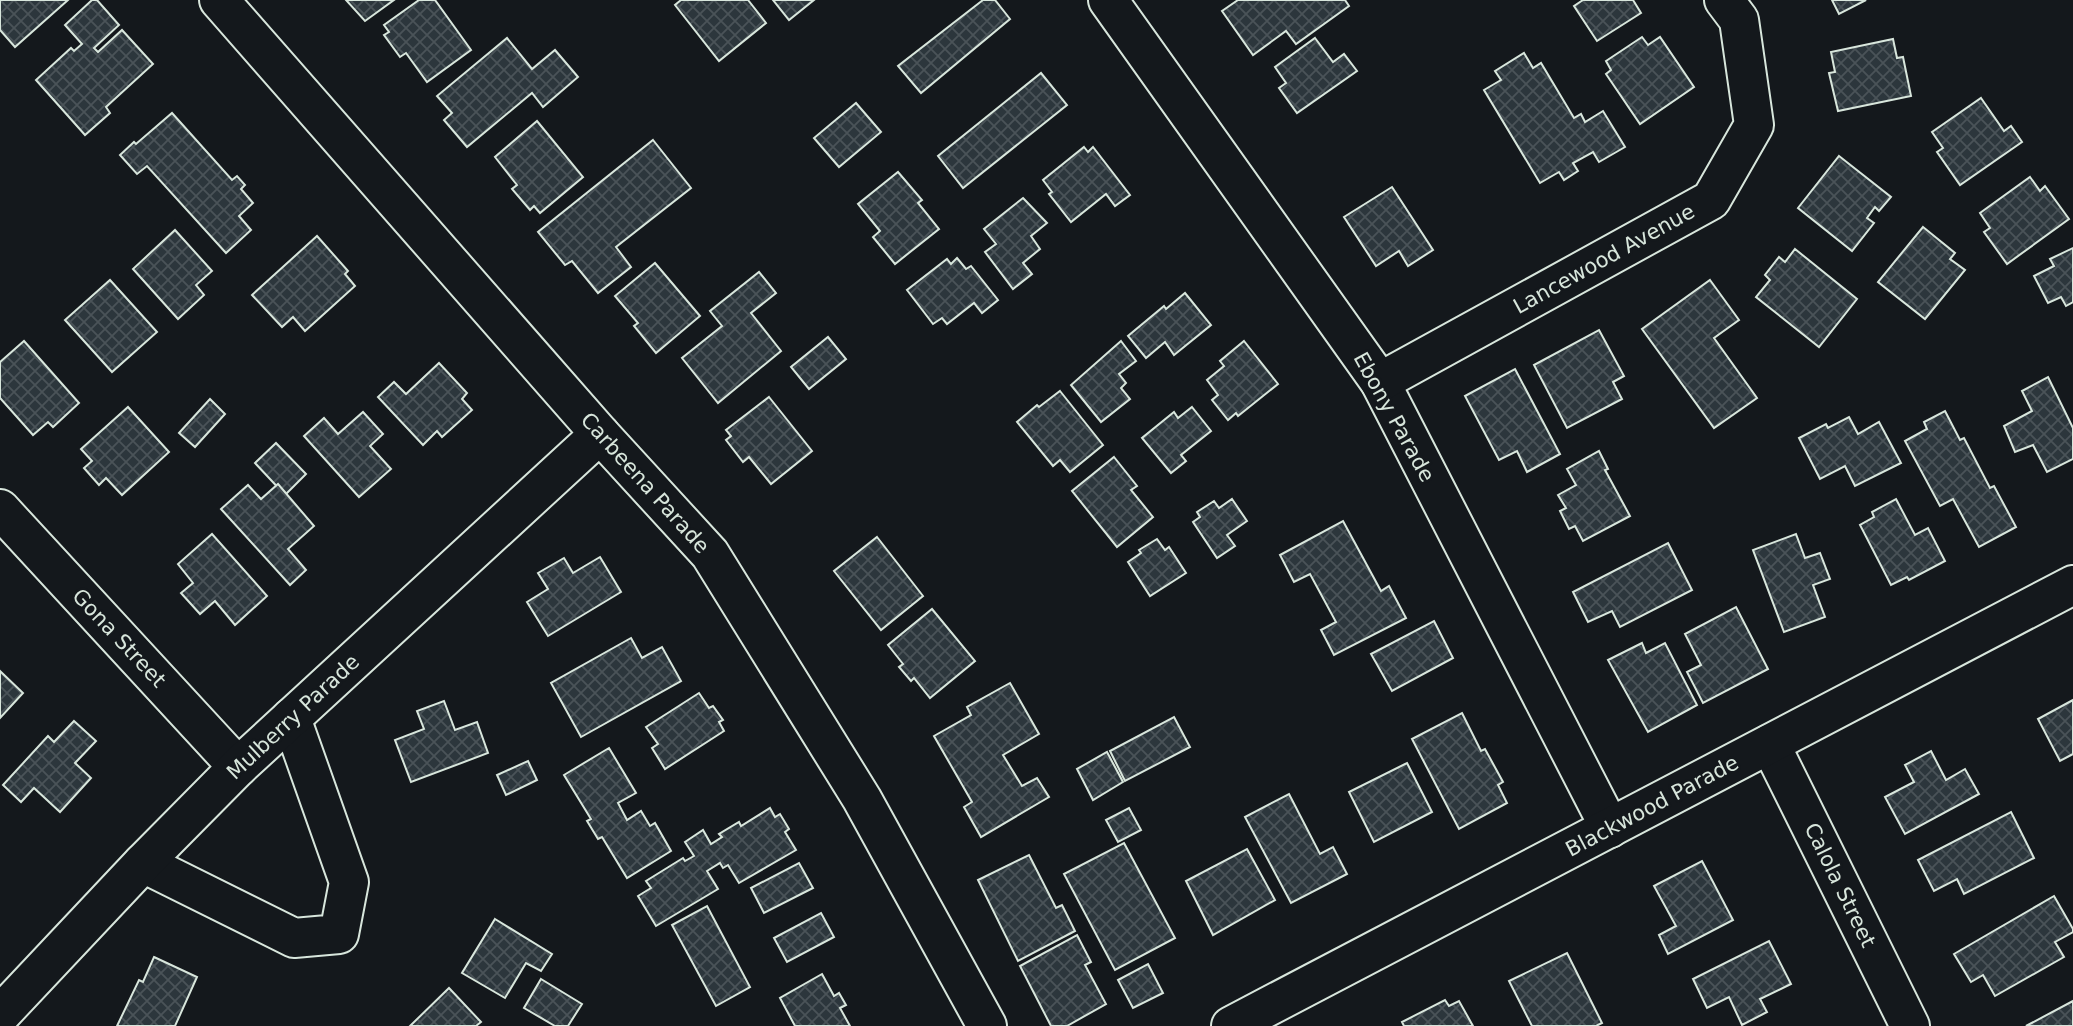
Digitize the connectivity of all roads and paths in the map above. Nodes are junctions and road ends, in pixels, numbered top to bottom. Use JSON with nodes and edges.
{"nodes":[{"id":1,"x":219,"y":0,"type":"edge"},
{"id":2,"x":1108,"y":0,"type":"edge"},
{"id":3,"x":1724,"y":0,"type":"edge"},
{"id":4,"x":1380,"y":382,"type":"junction"},
{"id":5,"x":600,"y":434,"type":"junction"},
{"id":6,"x":0,"y":509,"type":"edge"},
{"id":7,"x":2073,"y":585,"type":"edge"},
{"id":8,"x":291,"y":718,"type":"junction"},
{"id":9,"x":1770,"y":744,"type":"junction"},
{"id":10,"x":238,"y":767,"type":"junction"},
{"id":11,"x":1610,"y":828,"type":"junction"},
{"id":12,"x":143,"y":863,"type":"junction"},
{"id":13,"x":0,"y":1016,"type":"edge"},
{"id":14,"x":987,"y":1026,"type":"edge"},
{"id":15,"x":1231,"y":1026,"type":"edge"},
{"id":16,"x":1910,"y":1026,"type":"edge"}],
"edges":[{"from":1,"to":5,"type":"street","name":"Carbeena Parade"},
{"from":2,"to":4,"type":"street","name":"Ebony Parade"},
{"from":3,"to":4,"type":"street","name":"Lancewood Avenue"},
{"from":4,"to":11,"type":"street","name":"Ebony Parade"},
{"from":5,"to":8,"type":"street","name":"Mulberry Parade"},
{"from":5,"to":14,"type":"street","name":"Carbeena Parade"},
{"from":6,"to":10,"type":"street","name":"Gona Street"},
{"from":7,"to":9,"type":"street","name":"Blackwood Parade"},
{"from":8,"to":10,"type":"street","name":"Mulberry Parade"},
{"from":8,"to":12,"type":"street"},
{"from":9,"to":11,"type":"street","name":"Blackwood Parade"},
{"from":9,"to":16,"type":"street","name":"Calola Street"},
{"from":10,"to":12,"type":"street","name":"Mulberry Parade"},
{"from":11,"to":15,"type":"street","name":"Blackwood Parade"},
{"from":12,"to":13,"type":"street","name":"Mulberry Parade"}]}
